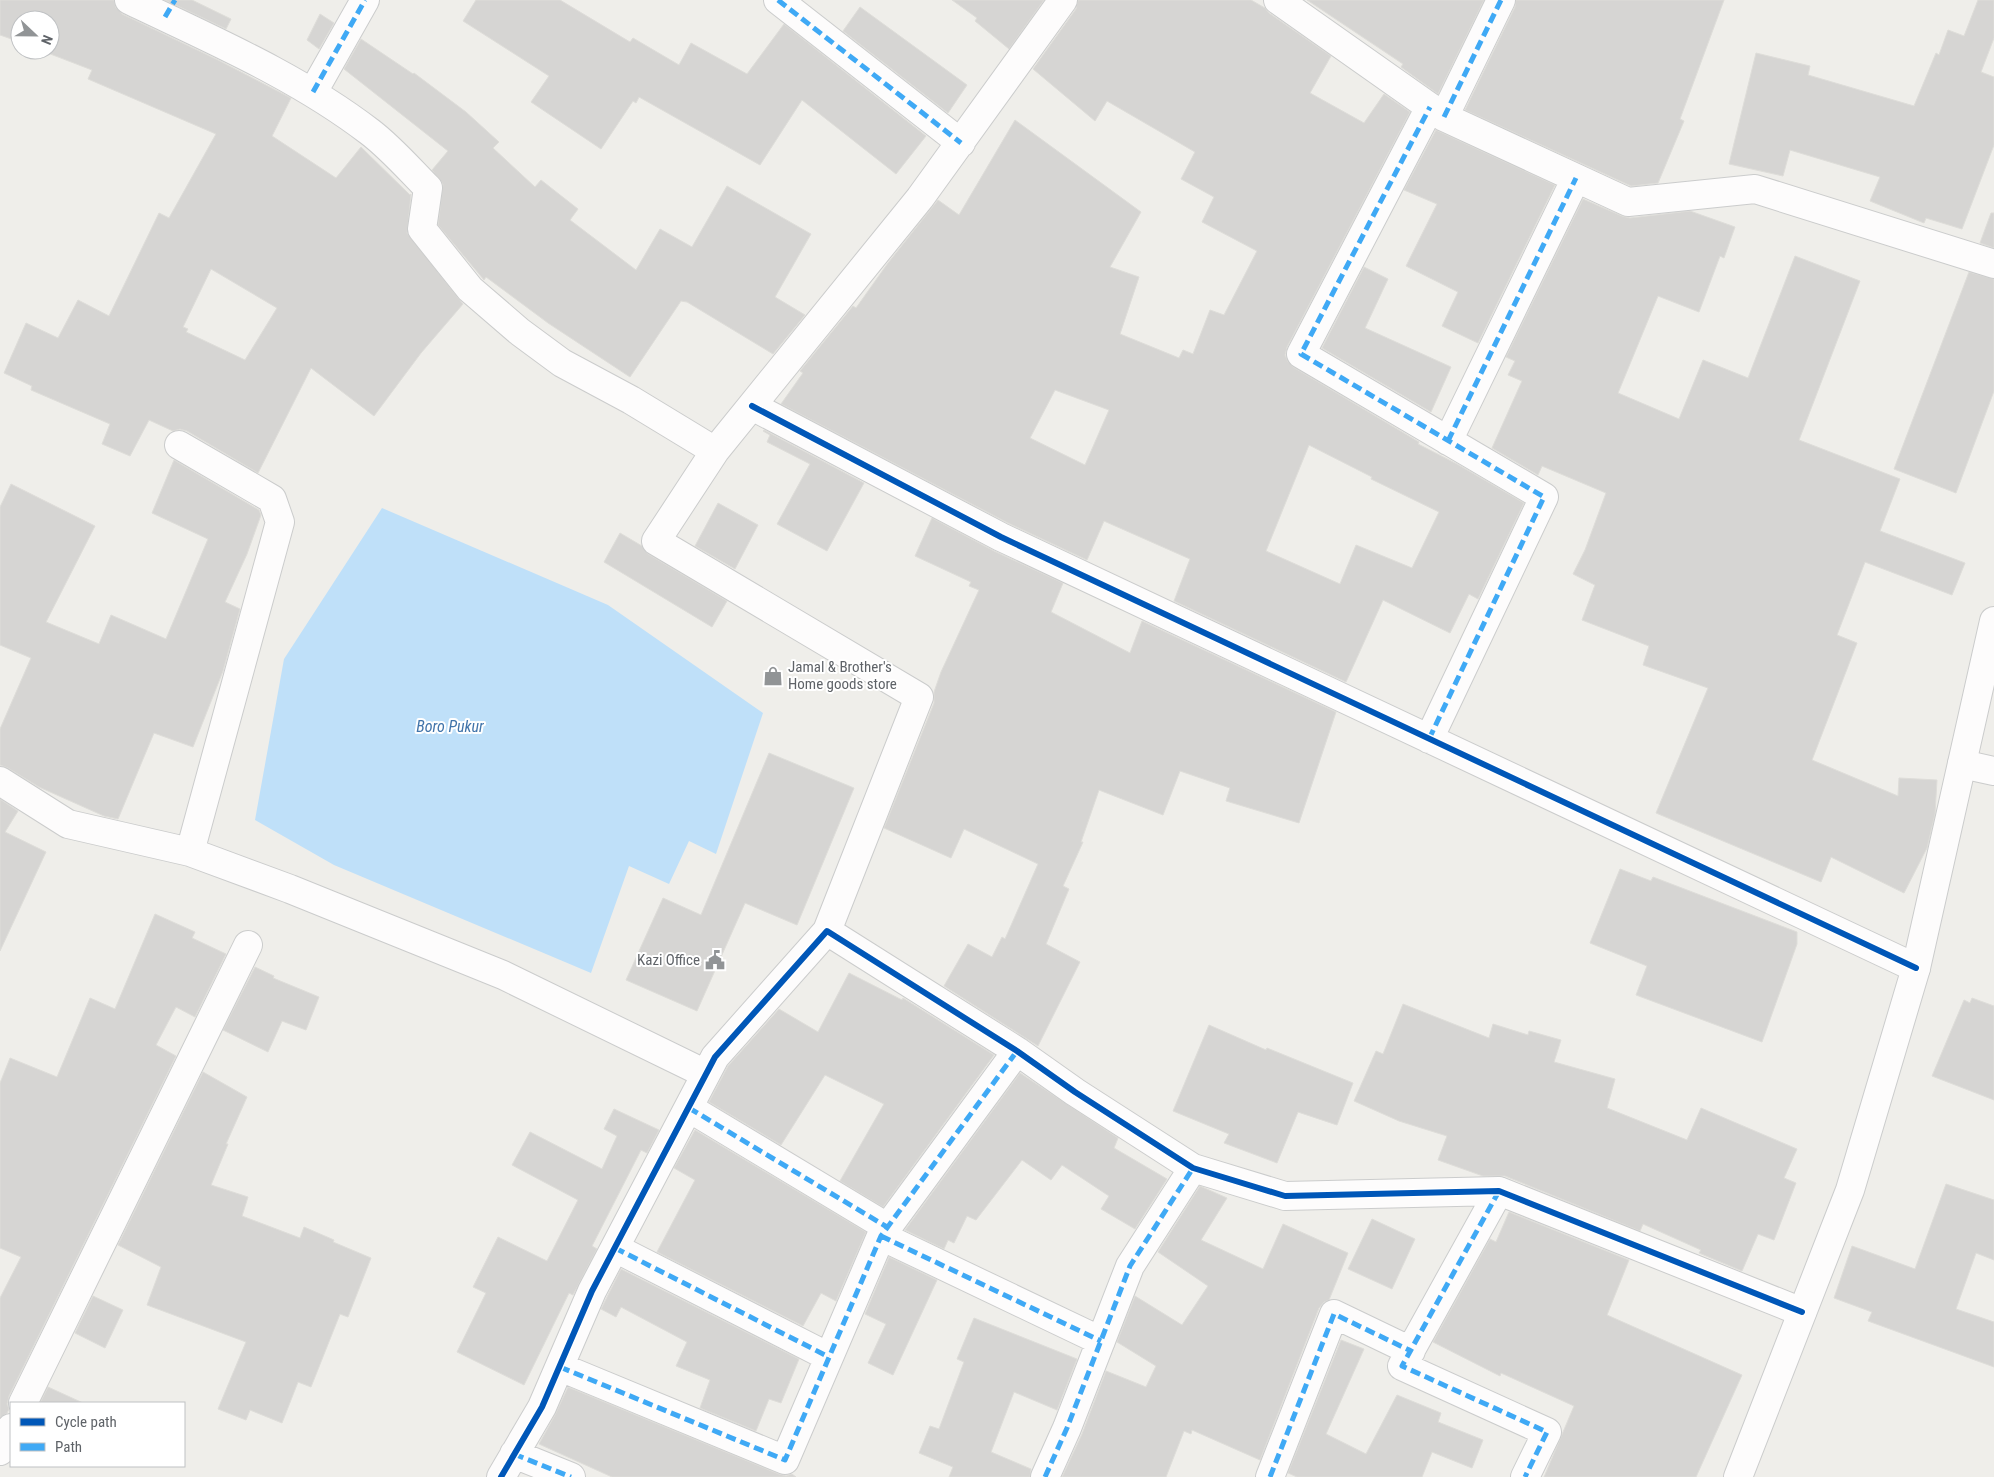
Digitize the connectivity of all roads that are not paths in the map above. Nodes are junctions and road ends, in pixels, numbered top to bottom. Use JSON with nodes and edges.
{"nodes":[{"id":1,"x":129,"y":0,"type":"edge"},
{"id":2,"x":365,"y":0,"type":"edge"},
{"id":3,"x":778,"y":0,"type":"edge"},
{"id":4,"x":1063,"y":0,"type":"edge"},
{"id":5,"x":1278,"y":0,"type":"edge"},
{"id":6,"x":1500,"y":0,"type":"edge"},
{"id":7,"x":170,"y":9,"type":"edge"},
{"id":8,"x":313,"y":92,"type":"junction"},
{"id":9,"x":1437,"y":112,"type":"junction"},
{"id":10,"x":961,"y":143,"type":"junction"},
{"id":11,"x":1576,"y":178,"type":"junction"},
{"id":12,"x":1994,"y":264,"type":"edge"},
{"id":13,"x":752,"y":406,"type":"junction"},
{"id":14,"x":1448,"y":441,"type":"junction"},
{"id":15,"x":180,"y":445,"type":"dead end"},
{"id":16,"x":715,"y":451,"type":"junction"},
{"id":17,"x":1994,"y":621,"type":"edge"},
{"id":18,"x":1429,"y":739,"type":"junction"},
{"id":19,"x":1962,"y":764,"type":"junction"},
{"id":20,"x":1994,"y":771,"type":"edge"},
{"id":21,"x":0,"y":781,"type":"edge"},
{"id":22,"x":190,"y":852,"type":"junction"},
{"id":23,"x":828,"y":931,"type":"junction"},
{"id":24,"x":248,"y":945,"type":"dead end"},
{"id":25,"x":1916,"y":968,"type":"junction"},
{"id":26,"x":1016,"y":1051,"type":"junction"},
{"id":27,"x":706,"y":1074,"type":"junction"},
{"id":28,"x":689,"y":1108,"type":"junction"},
{"id":29,"x":1193,"y":1168,"type":"junction"},
{"id":30,"x":1499,"y":1191,"type":"junction"},
{"id":31,"x":884,"y":1231,"type":"junction"},
{"id":32,"x":615,"y":1248,"type":"junction"},
{"id":33,"x":1802,"y":1312,"type":"junction"},
{"id":34,"x":1101,"y":1341,"type":"junction"},
{"id":35,"x":1411,"y":1351,"type":"junction"},
{"id":36,"x":829,"y":1357,"type":"junction"},
{"id":37,"x":560,"y":1367,"type":"junction"},
{"id":38,"x":23,"y":1402,"type":"edge"},
{"id":39,"x":10,"y":1430,"type":"edge"},
{"id":40,"x":0,"y":1451,"type":"edge"},
{"id":41,"x":508,"y":1466,"type":"edge"},
{"id":42,"x":571,"y":1477,"type":"edge"},
{"id":43,"x":1045,"y":1477,"type":"edge"},
{"id":44,"x":1270,"y":1477,"type":"edge"},
{"id":45,"x":1525,"y":1477,"type":"edge"},
{"id":46,"x":1738,"y":1477,"type":"edge"}],
"edges":[{"from":1,"to":7,"type":"street"},
{"from":2,"to":8,"type":"street"},
{"from":3,"to":10,"type":"street"},
{"from":4,"to":10,"type":"street"},
{"from":5,"to":9,"type":"street"},
{"from":6,"to":9,"type":"street"},
{"from":7,"to":8,"type":"street"},
{"from":8,"to":16,"type":"street"},
{"from":9,"to":11,"type":"street"},
{"from":9,"to":14,"type":"street"},
{"from":10,"to":13,"type":"street"},
{"from":11,"to":12,"type":"street"},
{"from":11,"to":14,"type":"street"},
{"from":13,"to":16,"type":"street"},
{"from":13,"to":18,"type":"street"},
{"from":14,"to":18,"type":"street"},
{"from":15,"to":22,"type":"street"},
{"from":16,"to":23,"type":"street"},
{"from":17,"to":19,"type":"street"},
{"from":18,"to":25,"type":"street"},
{"from":19,"to":20,"type":"street"},
{"from":19,"to":25,"type":"street"},
{"from":21,"to":22,"type":"street"},
{"from":22,"to":27,"type":"street"},
{"from":23,"to":26,"type":"street"},
{"from":23,"to":27,"type":"street"},
{"from":24,"to":38,"type":"street"},
{"from":25,"to":33,"type":"street"},
{"from":26,"to":29,"type":"street"},
{"from":26,"to":31,"type":"street"},
{"from":27,"to":28,"type":"street"},
{"from":28,"to":31,"type":"street"},
{"from":28,"to":32,"type":"street"},
{"from":29,"to":30,"type":"street"},
{"from":29,"to":34,"type":"street"},
{"from":30,"to":33,"type":"street"},
{"from":30,"to":35,"type":"street"},
{"from":31,"to":34,"type":"street"},
{"from":31,"to":36,"type":"street"},
{"from":32,"to":36,"type":"street"},
{"from":32,"to":37,"type":"street"},
{"from":33,"to":46,"type":"street"},
{"from":34,"to":43,"type":"street"},
{"from":35,"to":44,"type":"street"},
{"from":35,"to":45,"type":"street"},
{"from":36,"to":37,"type":"street"},
{"from":37,"to":41,"type":"street"},
{"from":39,"to":40,"type":"street"},
{"from":41,"to":42,"type":"street"}]}
